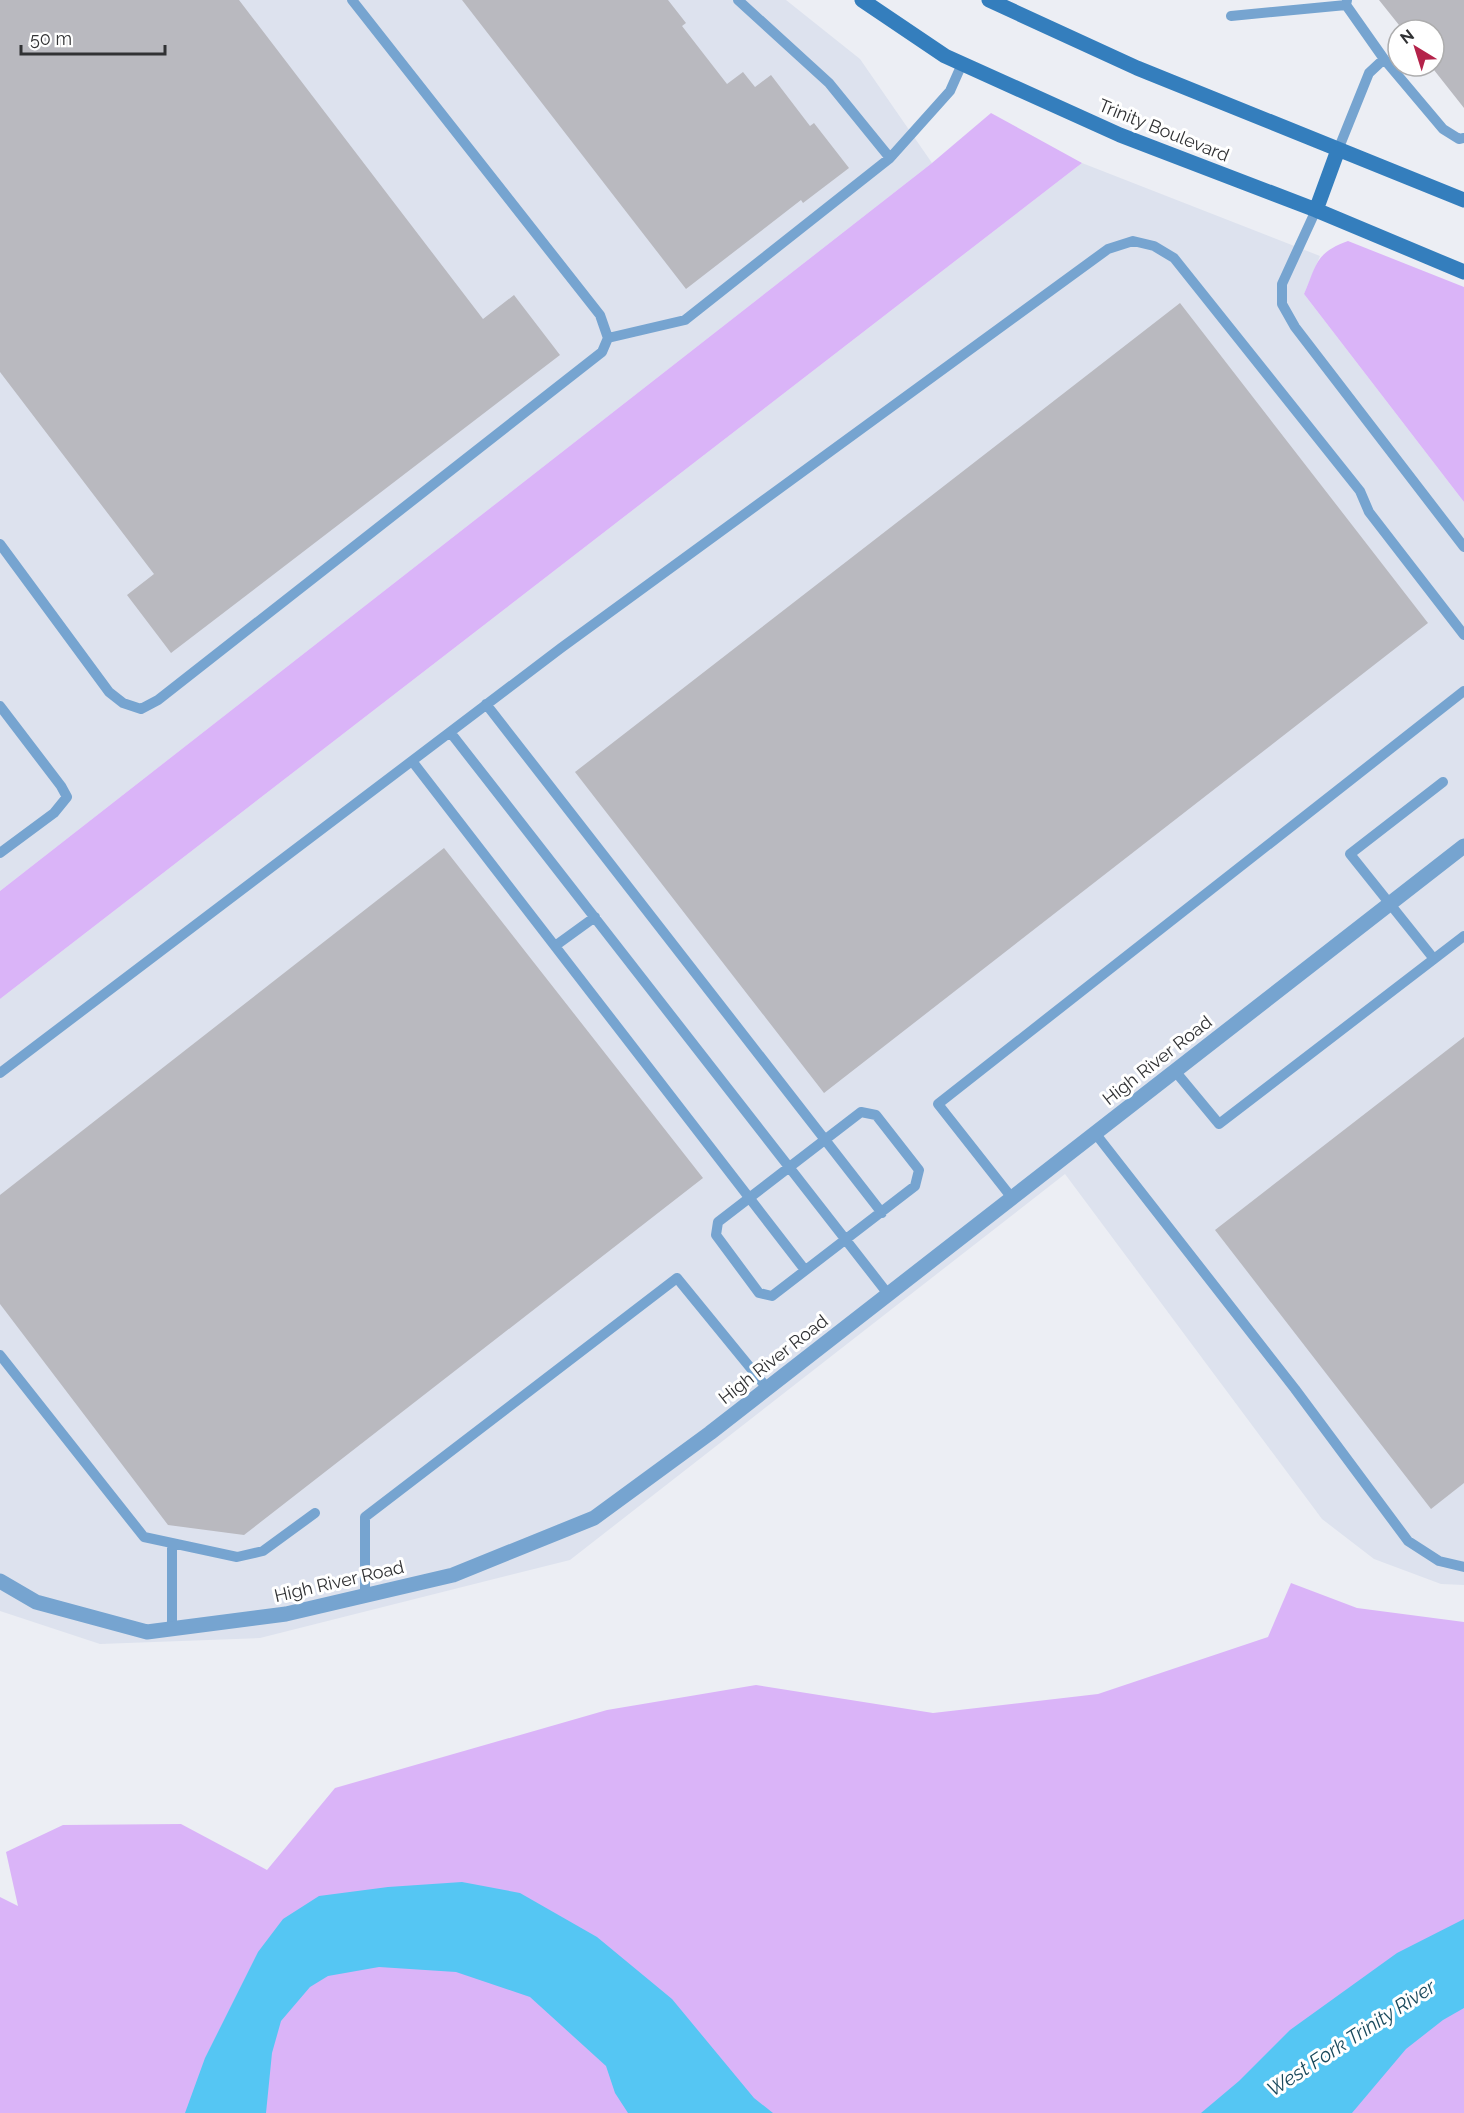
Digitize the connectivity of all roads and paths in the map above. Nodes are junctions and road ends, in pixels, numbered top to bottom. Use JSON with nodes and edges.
{"nodes":[{"id":1,"x":352,"y":0,"type":"edge"},
{"id":2,"x":738,"y":0,"type":"edge"},
{"id":3,"x":862,"y":0,"type":"edge"},
{"id":4,"x":989,"y":0,"type":"edge"},
{"id":5,"x":1346,"y":2,"type":"edge"},
{"id":6,"x":1231,"y":16,"type":"dead end"},
{"id":7,"x":1384,"y":59,"type":"junction"},
{"id":8,"x":962,"y":64,"type":"junction"},
{"id":9,"x":1464,"y":138,"type":"edge"},
{"id":10,"x":1338,"y":150,"type":"junction"},
{"id":11,"x":890,"y":158,"type":"junction"},
{"id":12,"x":1464,"y":200,"type":"edge"},
{"id":13,"x":1316,"y":210,"type":"junction"},
{"id":14,"x":1464,"y":272,"type":"edge"},
{"id":15,"x":608,"y":338,"type":"junction"},
{"id":16,"x":0,"y":544,"type":"edge"},
{"id":17,"x":1464,"y":547,"type":"edge"},
{"id":18,"x":1464,"y":635,"type":"edge"},
{"id":19,"x":1464,"y":691,"type":"edge"},
{"id":20,"x":486,"y":705,"type":"junction"},
{"id":21,"x":0,"y":706,"type":"edge"},
{"id":22,"x":450,"y":732,"type":"junction"},
{"id":23,"x":412,"y":761,"type":"junction"},
{"id":24,"x":1443,"y":782,"type":"dead end"},
{"id":25,"x":1464,"y":846,"type":"edge"},
{"id":26,"x":0,"y":853,"type":"edge"},
{"id":27,"x":1390,"y":903,"type":"junction"},
{"id":28,"x":595,"y":917,"type":"junction"},
{"id":29,"x":1464,"y":936,"type":"edge"},
{"id":30,"x":555,"y":946,"type":"junction"},
{"id":31,"x":1434,"y":959,"type":"junction"},
{"id":32,"x":1175,"y":1071,"type":"junction"},
{"id":33,"x":0,"y":1073,"type":"edge"},
{"id":34,"x":1095,"y":1133,"type":"junction"},
{"id":35,"x":825,"y":1140,"type":"junction"},
{"id":36,"x":789,"y":1167,"type":"junction"},
{"id":37,"x":750,"y":1198,"type":"junction"},
{"id":38,"x":1012,"y":1198,"type":"junction"},
{"id":39,"x":882,"y":1213,"type":"junction"},
{"id":40,"x":845,"y":1240,"type":"junction"},
{"id":41,"x":805,"y":1270,"type":"junction"},
{"id":42,"x":888,"y":1294,"type":"junction"},
{"id":43,"x":0,"y":1355,"type":"edge"},
{"id":44,"x":767,"y":1388,"type":"junction"},
{"id":45,"x":315,"y":1513,"type":"dead end"},
{"id":46,"x":172,"y":1544,"type":"junction"},
{"id":47,"x":1464,"y":1567,"type":"edge"},
{"id":48,"x":0,"y":1581,"type":"edge"},
{"id":49,"x":365,"y":1595,"type":"junction"},
{"id":50,"x":172,"y":1628,"type":"junction"}],
"edges":[{"from":1,"to":15,"type":"lane"},
{"from":2,"to":11,"type":"lane"},
{"from":3,"to":8,"type":"main road","name":"Trinity Boulevard"},
{"from":4,"to":10,"type":"main road"},
{"from":5,"to":6,"type":"lane"},
{"from":5,"to":7,"type":"lane"},
{"from":7,"to":9,"type":"lane"},
{"from":7,"to":10,"type":"lane"},
{"from":8,"to":11,"type":"lane"},
{"from":8,"to":13,"type":"main road","name":"Trinity Boulevard"},
{"from":10,"to":12,"type":"main road"},
{"from":10,"to":13,"type":"main road"},
{"from":11,"to":15,"type":"lane"},
{"from":13,"to":14,"type":"main road","name":"Trinity Boulevard"},
{"from":13,"to":17,"type":"lane"},
{"from":15,"to":16,"type":"lane"},
{"from":18,"to":20,"type":"lane"},
{"from":19,"to":38,"type":"lane"},
{"from":20,"to":22,"type":"lane"},
{"from":20,"to":35,"type":"lane"},
{"from":21,"to":26,"type":"lane"},
{"from":22,"to":23,"type":"lane"},
{"from":22,"to":28,"type":"lane"},
{"from":23,"to":30,"type":"lane"},
{"from":23,"to":33,"type":"lane"},
{"from":24,"to":27,"type":"lane"},
{"from":25,"to":27,"type":"street","name":"High River Road"},
{"from":27,"to":31,"type":"lane"},
{"from":27,"to":32,"type":"street","name":"High River Road"},
{"from":28,"to":30,"type":"lane"},
{"from":28,"to":36,"type":"lane"},
{"from":29,"to":31,"type":"lane"},
{"from":30,"to":37,"type":"lane"},
{"from":31,"to":32,"type":"lane"},
{"from":32,"to":34,"type":"street","name":"High River Road"},
{"from":34,"to":38,"type":"street","name":"High River Road"},
{"from":34,"to":47,"type":"lane"},
{"from":35,"to":36,"type":"lane"},
{"from":35,"to":39,"type":"lane"},
{"from":35,"to":39,"type":"lane"},
{"from":36,"to":37,"type":"lane"},
{"from":36,"to":40,"type":"lane"},
{"from":37,"to":41,"type":"lane"},
{"from":37,"to":41,"type":"lane"},
{"from":38,"to":42,"type":"street","name":"High River Road"},
{"from":39,"to":40,"type":"lane"},
{"from":40,"to":41,"type":"lane"},
{"from":40,"to":42,"type":"lane"},
{"from":42,"to":44,"type":"street","name":"High River Road"},
{"from":43,"to":46,"type":"lane"},
{"from":44,"to":49,"type":"street","name":"High River Road"},
{"from":44,"to":49,"type":"lane"},
{"from":45,"to":46,"type":"lane"},
{"from":46,"to":50,"type":"lane"},
{"from":48,"to":50,"type":"street","name":"High River Road"},
{"from":49,"to":50,"type":"street","name":"High River Road"}]}
